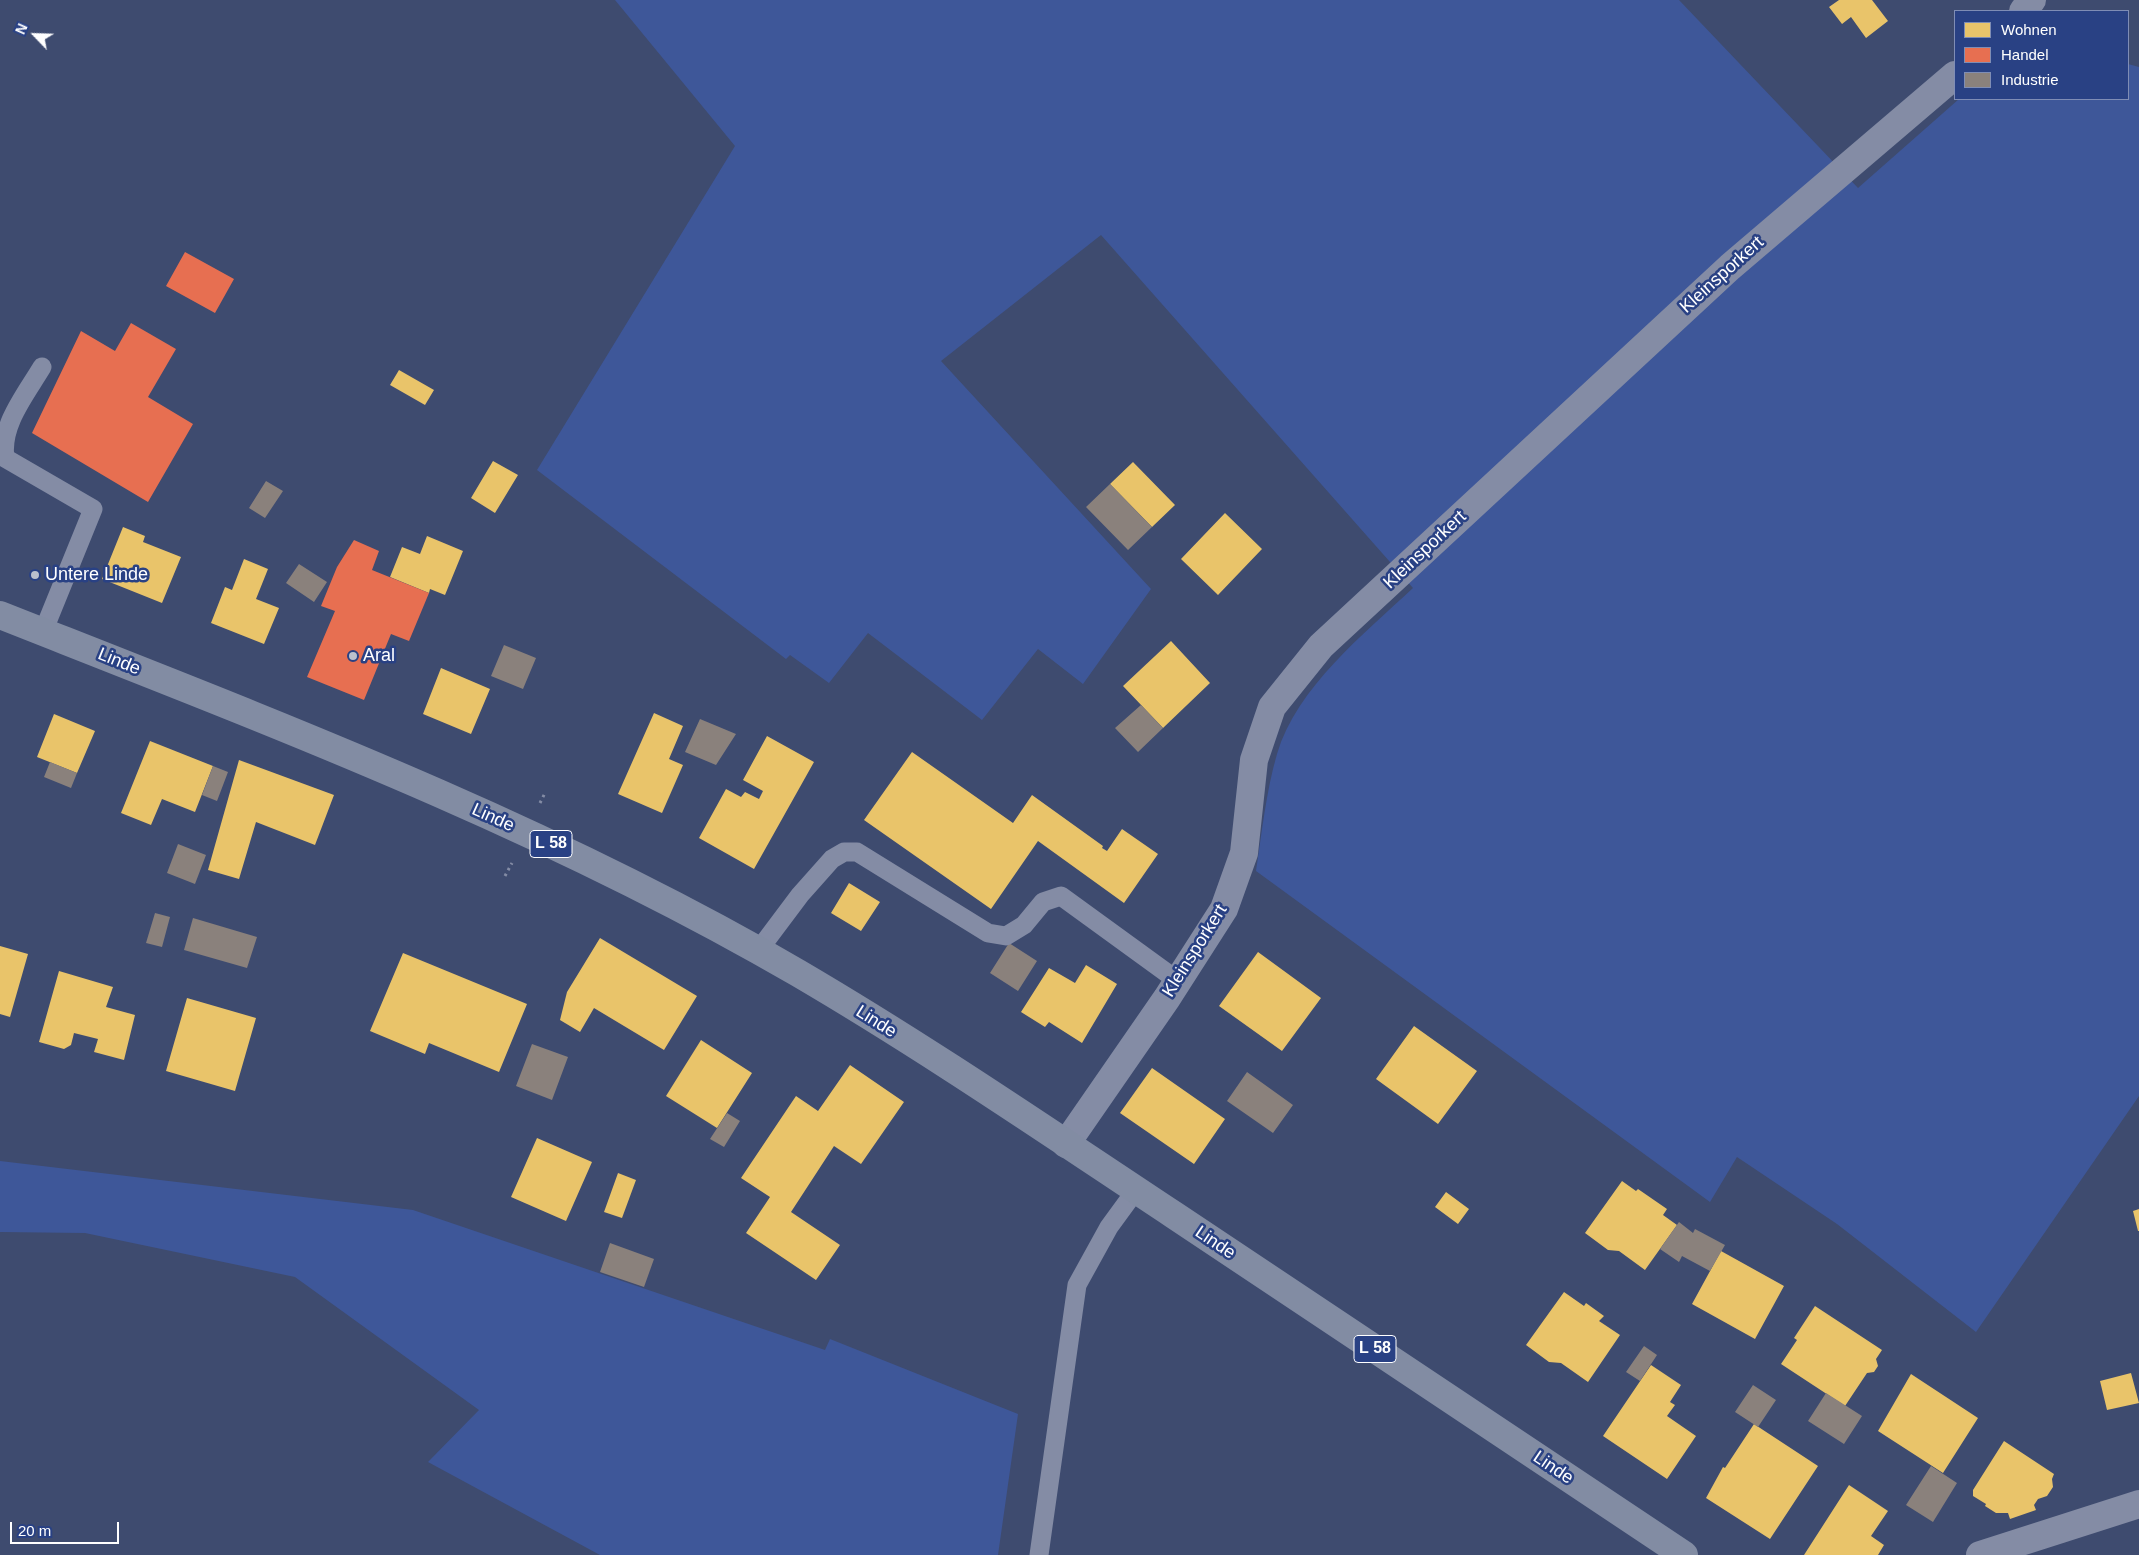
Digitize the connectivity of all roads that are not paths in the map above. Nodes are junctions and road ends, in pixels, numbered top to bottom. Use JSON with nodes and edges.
{"nodes":[{"id":1,"x":2032,"y":0,"type":"edge"},
{"id":2,"x":2024,"y":10,"type":"edge"},
{"id":3,"x":1954,"y":76,"type":"edge"},
{"id":4,"x":42,"y":366,"type":"dead end"},
{"id":5,"x":0,"y":615,"type":"edge"},
{"id":6,"x":43,"y":632,"type":"junction"},
{"id":7,"x":758,"y":951,"type":"junction"},
{"id":8,"x":1178,"y":981,"type":"junction"},
{"id":9,"x":1066,"y":1144,"type":"junction"},
{"id":10,"x":1136,"y":1190,"type":"junction"},
{"id":11,"x":2139,"y":1504,"type":"edge"},
{"id":12,"x":1039,"y":1555,"type":"edge"},
{"id":13,"x":1684,"y":1555,"type":"edge"},
{"id":14,"x":1980,"y":1555,"type":"edge"}],
"edges":[{"from":1,"to":2,"type":"street"},
{"from":3,"to":8,"type":"street","name":"Kleinsporkert"},
{"from":4,"to":6,"type":"lane"},
{"from":5,"to":6,"type":"main road","name":"Linde","number":"L 58"},
{"from":6,"to":7,"type":"main road","name":"Linde","number":"L 58"},
{"from":7,"to":8,"type":"lane"},
{"from":7,"to":9,"type":"main road","name":"Linde","number":"L 58"},
{"from":8,"to":9,"type":"street","name":"Kleinsporkert"},
{"from":9,"to":10,"type":"main road","name":"Linde","number":"L 58"},
{"from":10,"to":12,"type":"lane"},
{"from":10,"to":13,"type":"main road","name":"Linde","number":"L 58"},
{"from":11,"to":14,"type":"street"}]}
